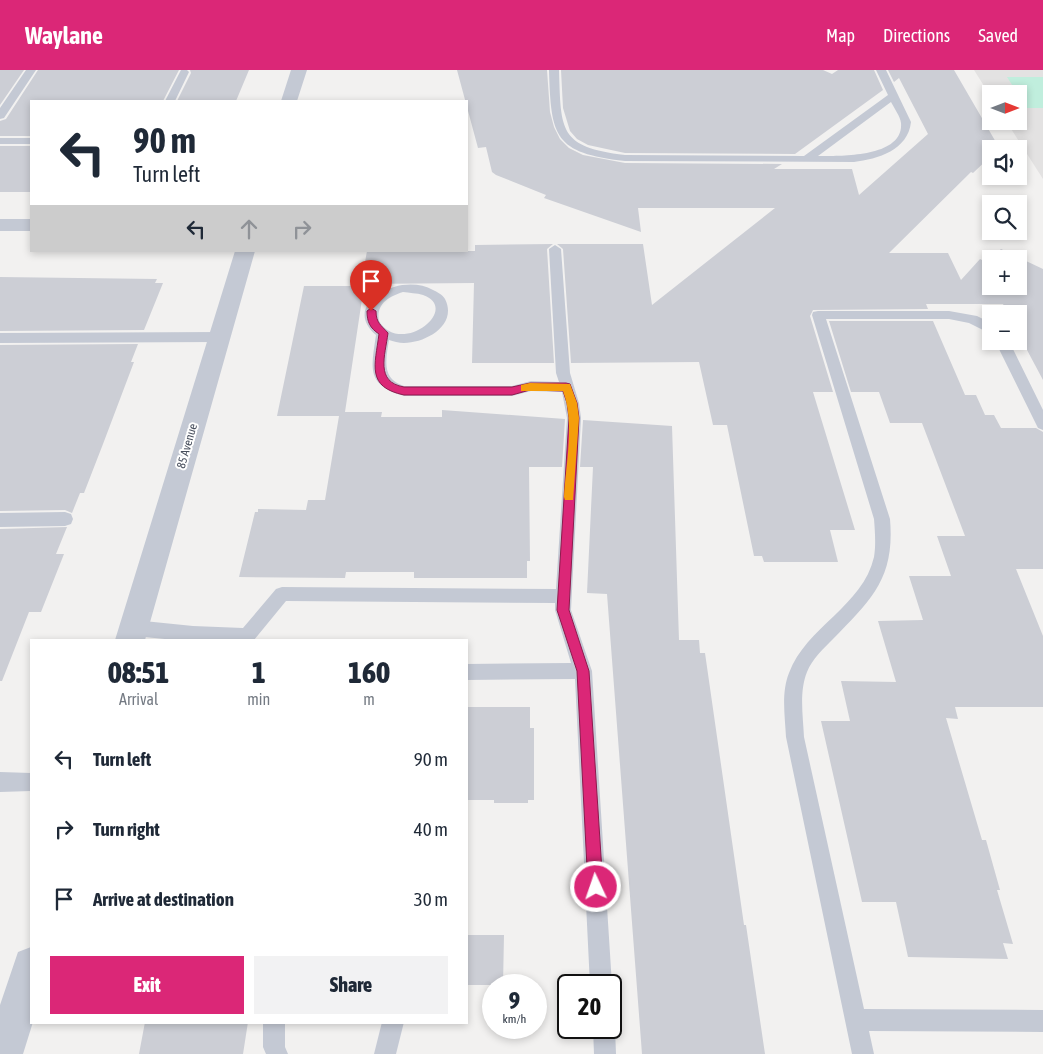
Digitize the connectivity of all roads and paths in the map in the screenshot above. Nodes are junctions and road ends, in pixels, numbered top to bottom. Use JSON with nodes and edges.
{"nodes":[{"id":1,"x":31,"y":70,"type":"edge"},
{"id":2,"x":299,"y":70,"type":"edge"},
{"id":3,"x":554,"y":70,"type":"edge"},
{"id":4,"x":881,"y":70,"type":"edge"},
{"id":5,"x":184,"y":72,"type":"dead end"},
{"id":6,"x":894,"y":95,"type":"junction"},
{"id":7,"x":170,"y":100,"type":"edge"},
{"id":8,"x":289,"y":100,"type":"edge"},
{"id":9,"x":0,"y":116,"type":"edge"},
{"id":10,"x":0,"y":141,"type":"edge"},
{"id":11,"x":30,"y":141,"type":"edge"},
{"id":12,"x":808,"y":158,"type":"junction"},
{"id":13,"x":0,"y":225,"type":"edge"},
{"id":14,"x":30,"y":225,"type":"edge"},
{"id":15,"x":555,"y":248,"type":"dead end"},
{"id":16,"x":245,"y":252,"type":"edge"},
{"id":17,"x":982,"y":324,"type":"edge"},
{"id":18,"x":383,"y":333,"type":"junction"},
{"id":19,"x":218,"y":337,"type":"junction"},
{"id":20,"x":0,"y":338,"type":"edge"},
{"id":21,"x":1006,"y":350,"type":"edge"},
{"id":22,"x":566,"y":387,"type":"junction"},
{"id":23,"x":1043,"y":424,"type":"edge"},
{"id":24,"x":65,"y":519,"type":"dead end"},
{"id":25,"x":0,"y":520,"type":"edge"},
{"id":26,"x":563,"y":596,"type":"junction"},
{"id":27,"x":132,"y":634,"type":"edge"},
{"id":28,"x":248,"y":638,"type":"edge"},
{"id":29,"x":583,"y":671,"type":"junction"},
{"id":30,"x":468,"y":672,"type":"edge"},
{"id":31,"x":0,"y":782,"type":"edge"},
{"id":32,"x":30,"y":782,"type":"edge"},
{"id":33,"x":30,"y":968,"type":"edge"},
{"id":34,"x":600,"y":974,"type":"edge"},
{"id":35,"x":856,"y":1020,"type":"junction"},
{"id":36,"x":1043,"y":1021,"type":"edge"},
{"id":37,"x":274,"y":1024,"type":"edge"},
{"id":38,"x":393,"y":1024,"type":"edge"},
{"id":39,"x":604,"y":1039,"type":"edge"},
{"id":40,"x":4,"y":1054,"type":"edge"},
{"id":41,"x":277,"y":1054,"type":"edge"},
{"id":42,"x":385,"y":1054,"type":"edge"},
{"id":43,"x":605,"y":1054,"type":"edge"},
{"id":44,"x":863,"y":1054,"type":"edge"}],
"edges":[{"from":1,"to":9,"type":"lane"},
{"from":2,"to":8,"type":"street"},
{"from":3,"to":12,"type":"lane"},
{"from":4,"to":6,"type":"lane"},
{"from":5,"to":7,"type":"lane"},
{"from":6,"to":12,"type":"lane"},
{"from":6,"to":12,"type":"lane"},
{"from":10,"to":11,"type":"lane"},
{"from":13,"to":14,"type":"street"},
{"from":15,"to":22,"type":"lane"},
{"from":16,"to":19,"type":"street","name":"85 Avenue"},
{"from":17,"to":35,"type":"lane"},
{"from":18,"to":18,"type":"lane"},
{"from":18,"to":22,"type":"lane"},
{"from":19,"to":20,"type":"lane"},
{"from":19,"to":27,"type":"street","name":"85 Avenue"},
{"from":21,"to":23,"type":"lane"},
{"from":22,"to":26,"type":"lane"},
{"from":24,"to":25,"type":"lane"},
{"from":26,"to":28,"type":"lane"},
{"from":26,"to":29,"type":"lane"},
{"from":27,"to":28,"type":"lane"},
{"from":29,"to":30,"type":"lane"},
{"from":29,"to":34,"type":"lane"},
{"from":31,"to":32,"type":"lane"},
{"from":33,"to":40,"type":"street"},
{"from":35,"to":36,"type":"lane"},
{"from":35,"to":44,"type":"lane"},
{"from":37,"to":41,"type":"lane"},
{"from":38,"to":42,"type":"lane"},
{"from":39,"to":43,"type":"lane"}]}
